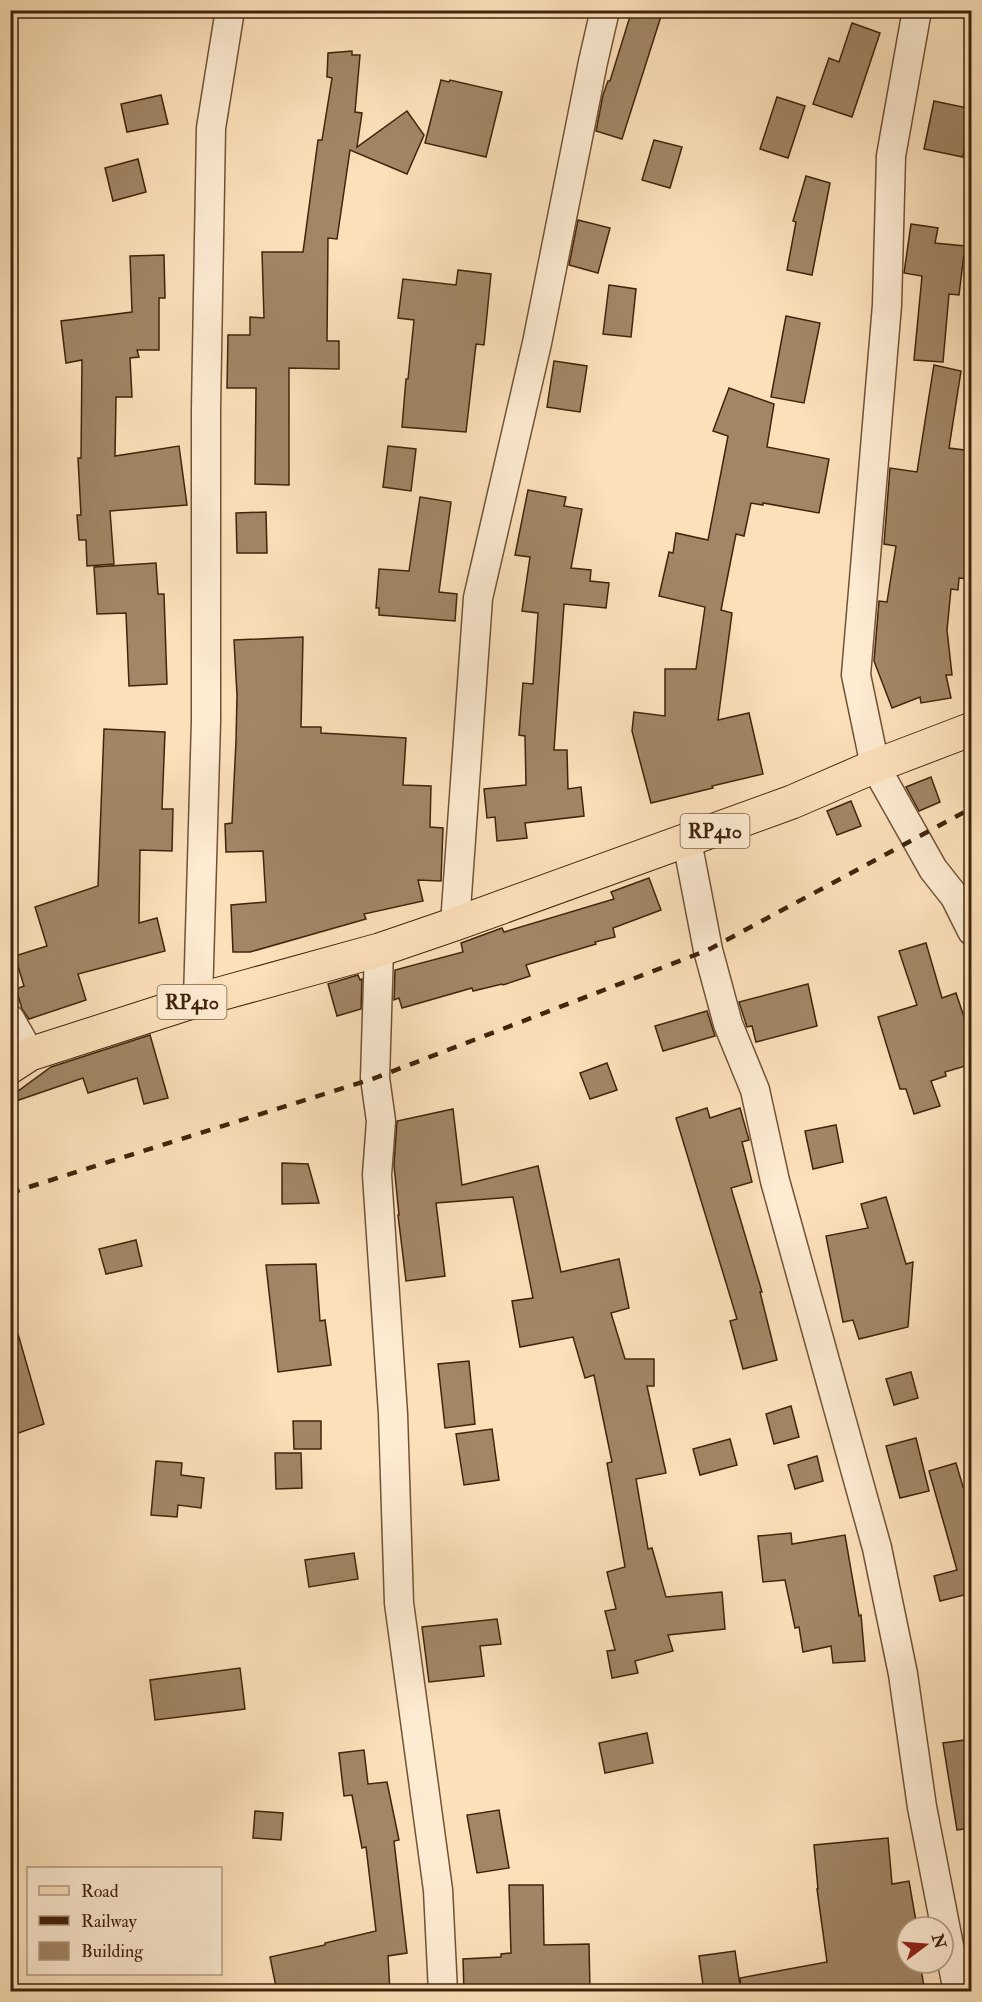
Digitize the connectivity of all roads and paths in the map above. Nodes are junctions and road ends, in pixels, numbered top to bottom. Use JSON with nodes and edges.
{"nodes":[{"id":1,"x":230,"y":10,"type":"edge"},
{"id":2,"x":605,"y":10,"type":"edge"},
{"id":3,"x":917,"y":10,"type":"edge"},
{"id":4,"x":972,"y":729,"type":"edge"},
{"id":5,"x":874,"y":766,"type":"junction"},
{"id":6,"x":687,"y":840,"type":"junction"},
{"id":7,"x":455,"y":924,"type":"junction"},
{"id":8,"x":972,"y":931,"type":"edge"},
{"id":9,"x":379,"y":950,"type":"junction"},
{"id":10,"x":198,"y":1000,"type":"junction"},
{"id":11,"x":10,"y":1019,"type":"edge"},
{"id":12,"x":20,"y":1061,"type":"edge"},
{"id":13,"x":443,"y":1992,"type":"edge"},
{"id":14,"x":958,"y":1992,"type":"edge"}],
"edges":[{"from":1,"to":10,"type":"street"},
{"from":2,"to":7,"type":"street"},
{"from":3,"to":5,"type":"street"},
{"from":4,"to":5,"type":"main road","number":"RP410"},
{"from":5,"to":6,"type":"main road","number":"RP410"},
{"from":5,"to":8,"type":"street"},
{"from":6,"to":7,"type":"main road","number":"RP410"},
{"from":6,"to":14,"type":"street"},
{"from":7,"to":9,"type":"main road","number":"RP410"},
{"from":9,"to":10,"type":"main road","number":"RP410"},
{"from":9,"to":13,"type":"street"},
{"from":10,"to":12,"type":"main road","number":"RP410"},
{"from":11,"to":12,"type":"street"}]}
